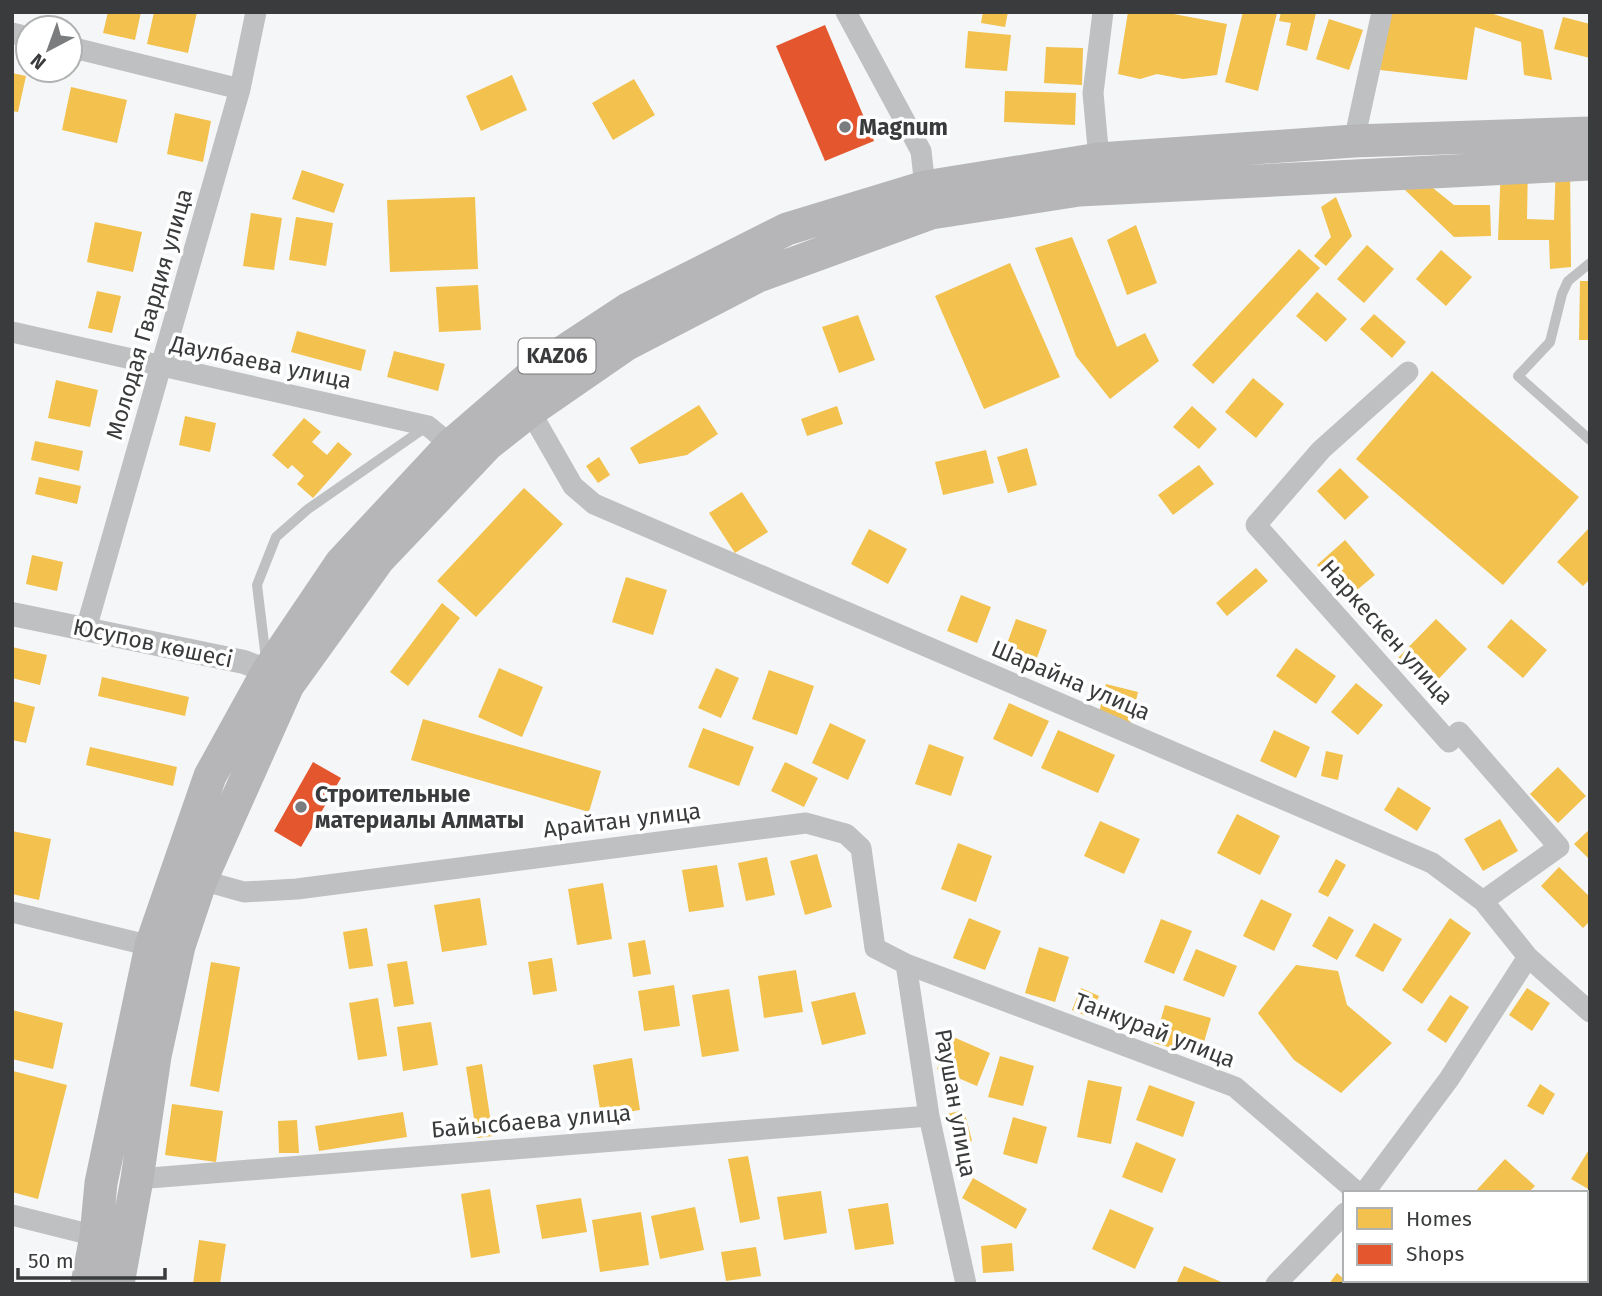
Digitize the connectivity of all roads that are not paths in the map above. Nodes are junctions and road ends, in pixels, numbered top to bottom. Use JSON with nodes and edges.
{"nodes":[{"id":1,"x":256,"y":12,"type":"edge"},
{"id":2,"x":846,"y":12,"type":"edge"},
{"id":3,"x":1103,"y":12,"type":"edge"},
{"id":4,"x":1382,"y":12,"type":"edge"},
{"id":5,"x":84,"y":50,"type":"edge"},
{"id":6,"x":240,"y":89,"type":"junction"},
{"id":7,"x":1590,"y":133,"type":"edge"},
{"id":8,"x":1354,"y":141,"type":"junction"},
{"id":9,"x":1099,"y":159,"type":"junction"},
{"id":10,"x":1590,"y":164,"type":"edge"},
{"id":11,"x":925,"y":187,"type":"junction"},
{"id":12,"x":1590,"y":262,"type":"edge"},
{"id":13,"x":12,"y":332,"type":"edge"},
{"id":14,"x":161,"y":367,"type":"junction"},
{"id":15,"x":1408,"y":372,"type":"dead end"},
{"id":16,"x":530,"y":411,"type":"junction"},
{"id":17,"x":440,"y":435,"type":"junction"},
{"id":18,"x":1590,"y":440,"type":"edge"},
{"id":19,"x":12,"y":614,"type":"edge"},
{"id":20,"x":86,"y":629,"type":"junction"},
{"id":21,"x":278,"y":678,"type":"junction"},
{"id":22,"x":201,"y":880,"type":"junction"},
{"id":23,"x":1483,"y":901,"type":"junction"},
{"id":24,"x":12,"y":912,"type":"edge"},
{"id":25,"x":151,"y":946,"type":"junction"},
{"id":26,"x":1528,"y":957,"type":"junction"},
{"id":27,"x":906,"y":964,"type":"junction"},
{"id":28,"x":1590,"y":1012,"type":"edge"},
{"id":29,"x":929,"y":1116,"type":"junction"},
{"id":30,"x":137,"y":1179,"type":"junction"},
{"id":31,"x":1356,"y":1191,"type":"edge"},
{"id":32,"x":1366,"y":1191,"type":"edge"},
{"id":33,"x":12,"y":1215,"type":"edge"},
{"id":34,"x":1343,"y":1215,"type":"edge"},
{"id":35,"x":96,"y":1236,"type":"junction"},
{"id":36,"x":87,"y":1284,"type":"edge"},
{"id":37,"x":118,"y":1284,"type":"edge"},
{"id":38,"x":966,"y":1284,"type":"edge"},
{"id":39,"x":1276,"y":1284,"type":"edge"}],
"edges":[{"from":1,"to":6,"type":"street","name":"Молодая Гвардия улица"},
{"from":2,"to":11,"type":"street"},
{"from":3,"to":9,"type":"street"},
{"from":4,"to":8,"type":"street"},
{"from":5,"to":6,"type":"street"},
{"from":6,"to":14,"type":"street","name":"Молодая Гвардия улица"},
{"from":7,"to":8,"type":"highway","number":"KАZ06"},
{"from":8,"to":9,"type":"highway","number":"KАZ06"},
{"from":9,"to":11,"type":"highway","number":"KАZ06"},
{"from":10,"to":16,"type":"highway","number":"KАZ06"},
{"from":11,"to":17,"type":"highway","number":"KАZ06"},
{"from":12,"to":18,"type":"lane"},
{"from":13,"to":14,"type":"street","name":"Даулбаева улица"},
{"from":14,"to":17,"type":"street","name":"Даулбаева улица"},
{"from":14,"to":20,"type":"street","name":"Молодая Гвардия улица"},
{"from":15,"to":23,"type":"street","name":"Наркескен улица"},
{"from":16,"to":21,"type":"highway","number":"KАZ06"},
{"from":16,"to":23,"type":"street","name":"Шарайна улица"},
{"from":17,"to":21,"type":"highway","number":"KАZ06"},
{"from":17,"to":21,"type":"lane"},
{"from":19,"to":20,"type":"street","name":"Юсупов көшесі"},
{"from":20,"to":21,"type":"street","name":"Юсупов көшесі"},
{"from":21,"to":22,"type":"highway","number":"KАZ06"},
{"from":21,"to":25,"type":"highway","number":"KАZ06"},
{"from":22,"to":27,"type":"street","name":"Арайтан улица"},
{"from":22,"to":30,"type":"highway","number":"KАZ06"},
{"from":23,"to":26,"type":"street","name":"Шарайна улица"},
{"from":24,"to":25,"type":"street"},
{"from":25,"to":35,"type":"highway","number":"KАZ06"},
{"from":26,"to":28,"type":"street","name":"Шарайна улица"},
{"from":26,"to":32,"type":"street"},
{"from":27,"to":29,"type":"street","name":"Раушан улица"},
{"from":27,"to":31,"type":"street","name":"Танкурай улица"},
{"from":29,"to":30,"type":"street","name":"Байысбаева улица"},
{"from":29,"to":38,"type":"street","name":"Раушан улица"},
{"from":30,"to":37,"type":"highway","number":"KАZ06"},
{"from":33,"to":35,"type":"street"},
{"from":34,"to":39,"type":"street"},
{"from":35,"to":36,"type":"highway","number":"KАZ06"}]}
